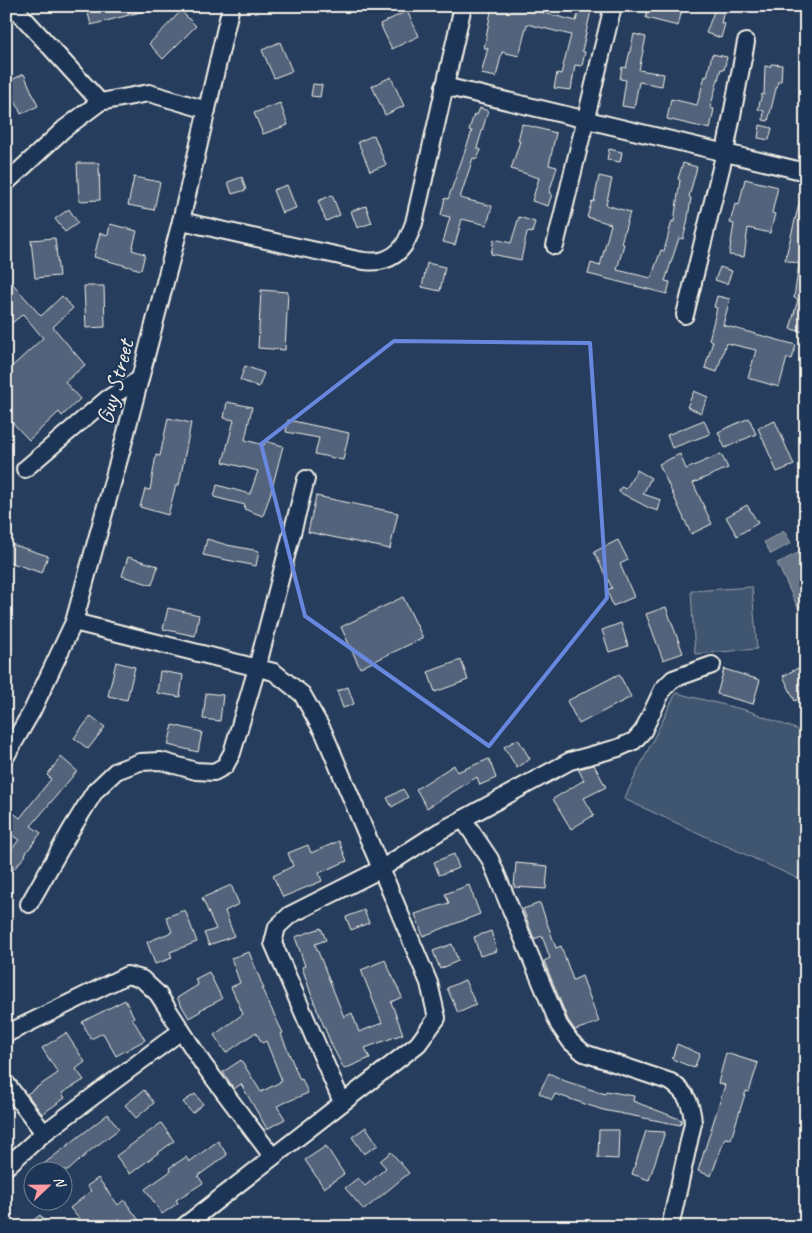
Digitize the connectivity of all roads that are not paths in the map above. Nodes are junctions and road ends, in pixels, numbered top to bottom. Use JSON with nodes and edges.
{"nodes":[{"id":1,"x":13,"y":6,"type":"edge"},
{"id":2,"x":231,"y":6,"type":"edge"},
{"id":3,"x":463,"y":6,"type":"edge"},
{"id":4,"x":612,"y":6,"type":"edge"},
{"id":5,"x":746,"y":42,"type":"dead end"},
{"id":6,"x":444,"y":86,"type":"junction"},
{"id":7,"x":100,"y":102,"type":"junction"},
{"id":8,"x":207,"y":110,"type":"junction"},
{"id":9,"x":585,"y":120,"type":"junction"},
{"id":10,"x":724,"y":152,"type":"junction"},
{"id":11,"x":806,"y":172,"type":"edge"},
{"id":12,"x":6,"y":183,"type":"edge"},
{"id":13,"x":182,"y":221,"type":"junction"},
{"id":14,"x":555,"y":246,"type":"dead end"},
{"id":15,"x":685,"y":315,"type":"dead end"},
{"id":16,"x":140,"y":379,"type":"junction"},
{"id":17,"x":24,"y":469,"type":"dead end"},
{"id":18,"x":306,"y":479,"type":"dead end"},
{"id":19,"x":74,"y":622,"type":"junction"},
{"id":20,"x":712,"y":665,"type":"dead end"},
{"id":21,"x":257,"y":668,"type":"junction"},
{"id":22,"x":6,"y":756,"type":"edge"},
{"id":23,"x":463,"y":819,"type":"junction"},
{"id":24,"x":381,"y":869,"type":"junction"},
{"id":25,"x":29,"y":904,"type":"dead end"},
{"id":26,"x":180,"y":1030,"type":"junction"},
{"id":27,"x":6,"y":1034,"type":"edge"},
{"id":28,"x":6,"y":1083,"type":"edge"},
{"id":29,"x":342,"y":1102,"type":"junction"},
{"id":30,"x":44,"y":1133,"type":"junction"},
{"id":31,"x":272,"y":1156,"type":"junction"},
{"id":32,"x":6,"y":1167,"type":"edge"},
{"id":33,"x":183,"y":1227,"type":"edge"},
{"id":34,"x":670,"y":1227,"type":"edge"}],
"edges":[{"from":1,"to":7,"type":"street"},
{"from":2,"to":8,"type":"street","name":"Guy Street"},
{"from":3,"to":6,"type":"street"},
{"from":4,"to":9,"type":"street"},
{"from":5,"to":10,"type":"street"},
{"from":6,"to":9,"type":"street"},
{"from":6,"to":13,"type":"street"},
{"from":7,"to":8,"type":"street"},
{"from":7,"to":12,"type":"street"},
{"from":8,"to":13,"type":"street","name":"Guy Street"},
{"from":9,"to":10,"type":"street"},
{"from":9,"to":14,"type":"street"},
{"from":10,"to":11,"type":"street"},
{"from":10,"to":15,"type":"street"},
{"from":13,"to":16,"type":"street","name":"Guy Street"},
{"from":16,"to":17,"type":"street"},
{"from":16,"to":19,"type":"street","name":"Guy Street"},
{"from":18,"to":21,"type":"street"},
{"from":19,"to":21,"type":"street"},
{"from":19,"to":22,"type":"street","name":"Guy Street"},
{"from":20,"to":23,"type":"street"},
{"from":21,"to":24,"type":"street"},
{"from":21,"to":25,"type":"street"},
{"from":23,"to":24,"type":"street"},
{"from":23,"to":34,"type":"street"},
{"from":24,"to":29,"type":"street"},
{"from":24,"to":29,"type":"street"},
{"from":26,"to":27,"type":"street"},
{"from":26,"to":30,"type":"street"},
{"from":26,"to":31,"type":"street"},
{"from":28,"to":30,"type":"street"},
{"from":29,"to":31,"type":"street"},
{"from":30,"to":32,"type":"street"},
{"from":31,"to":33,"type":"street"}]}
